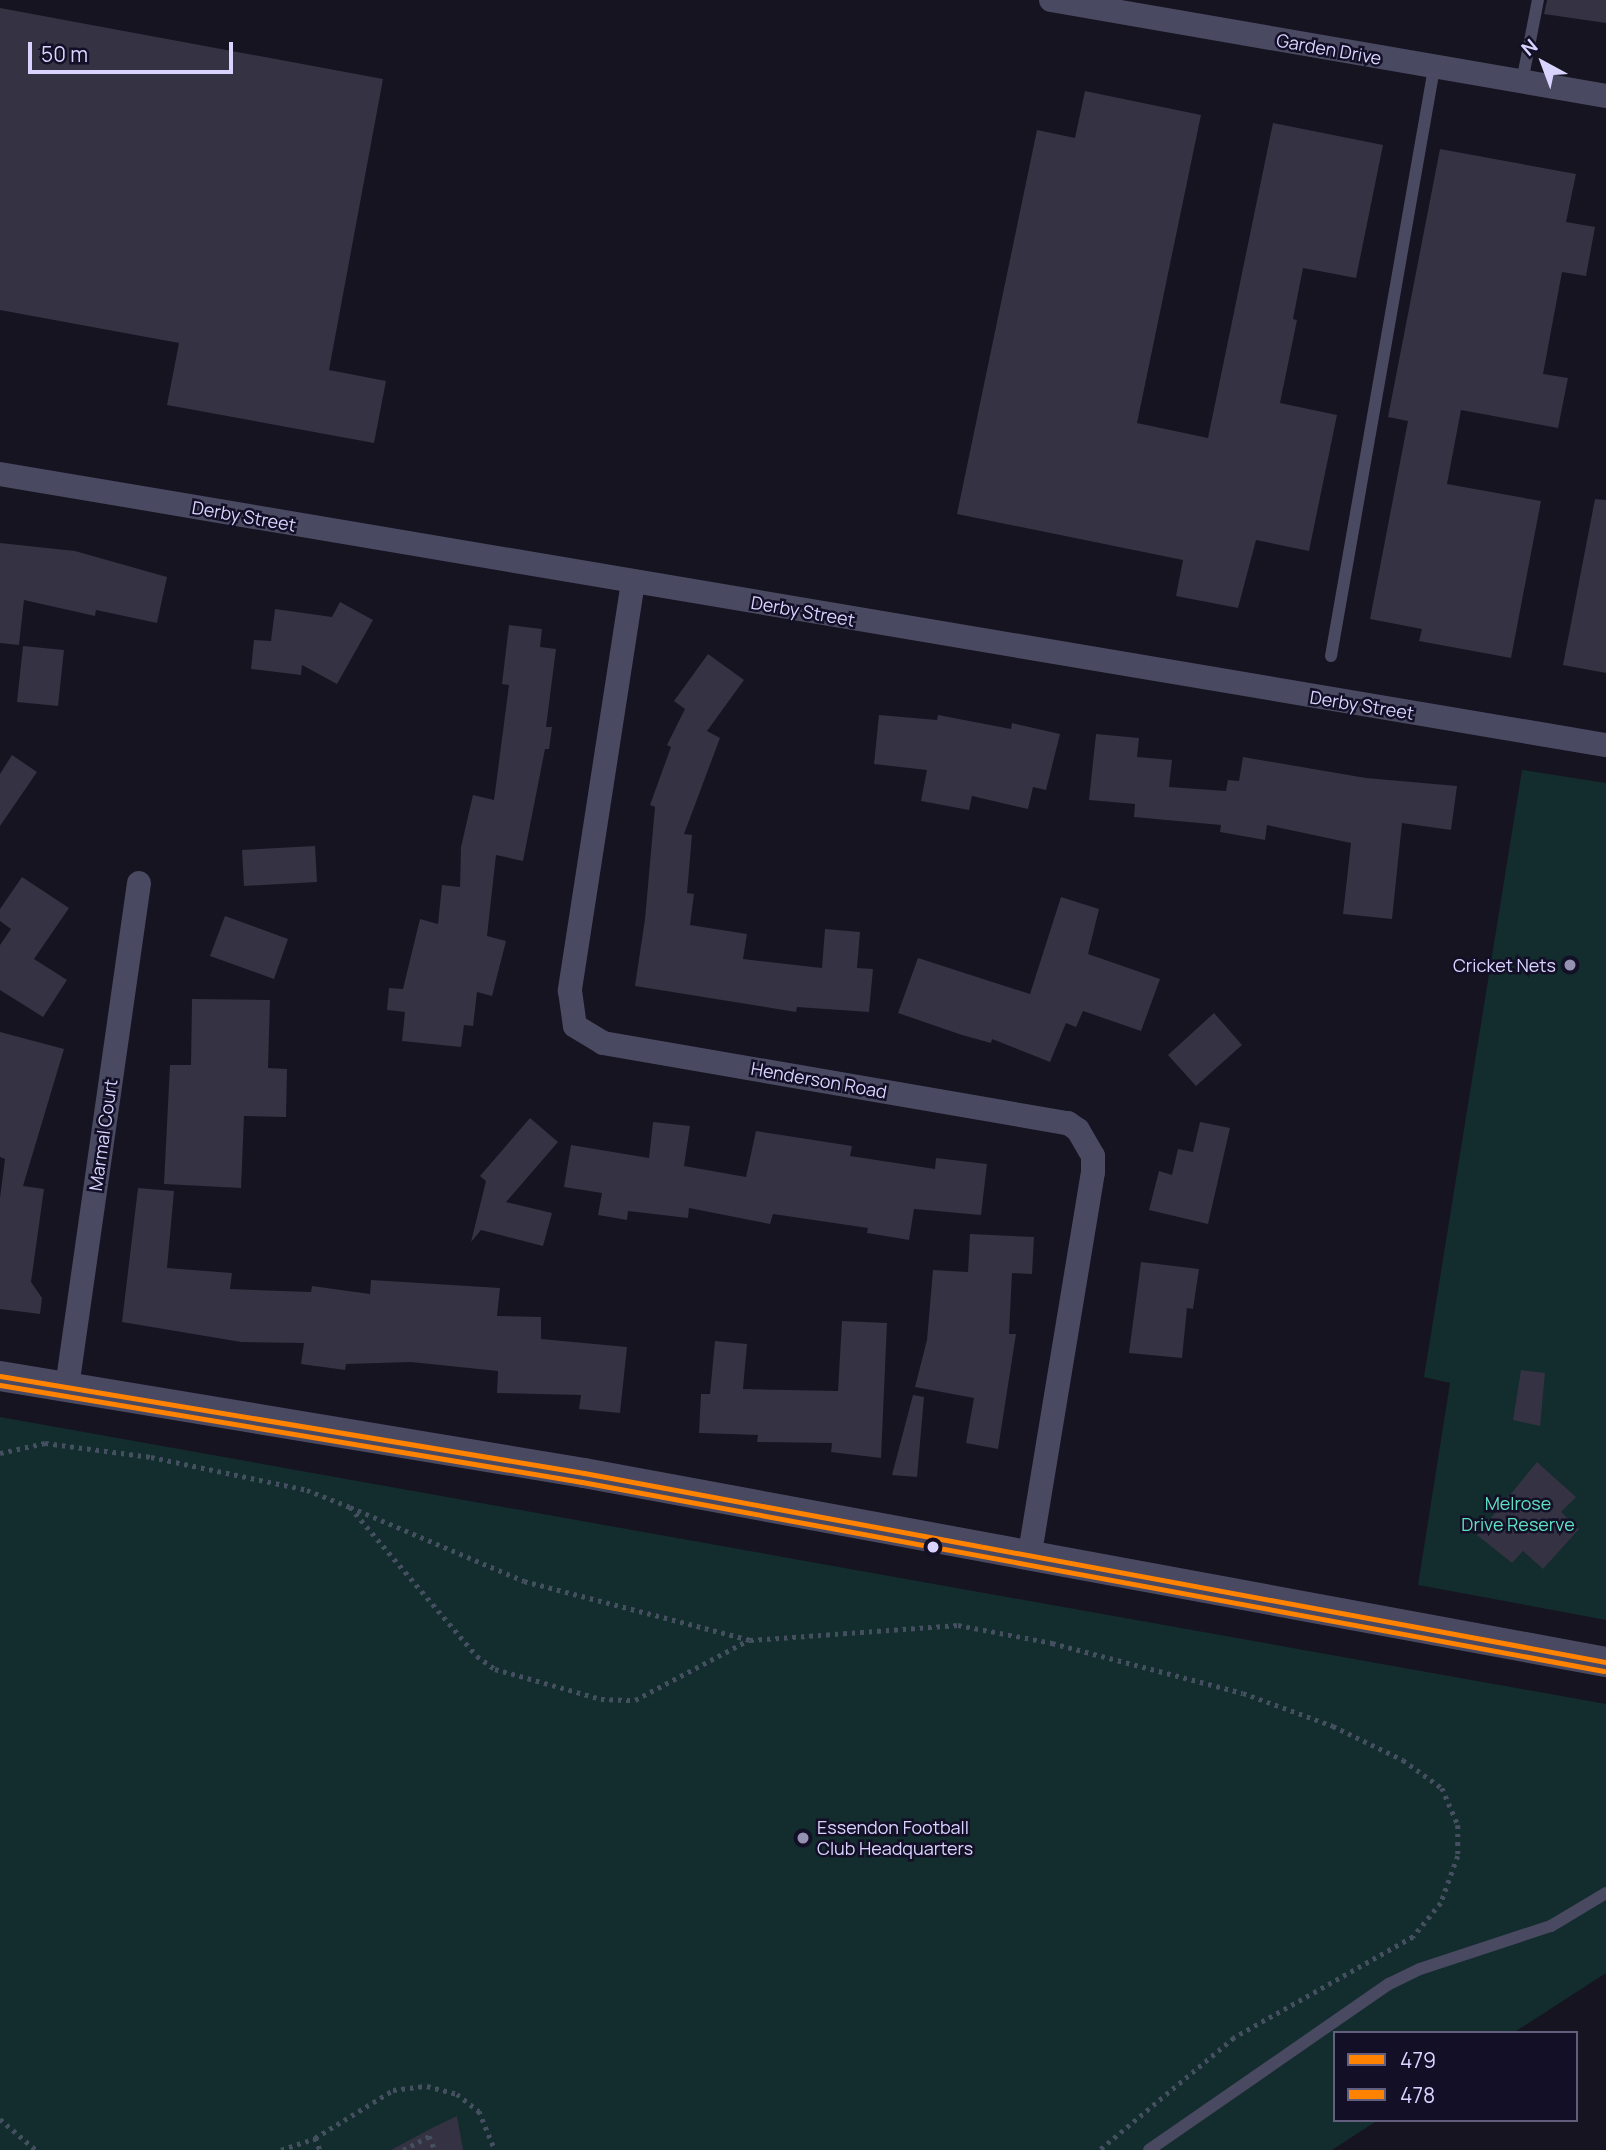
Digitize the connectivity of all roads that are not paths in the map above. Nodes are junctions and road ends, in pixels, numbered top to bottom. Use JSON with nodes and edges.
{"nodes":[{"id":1,"x":1051,"y":0,"type":"edge"},
{"id":2,"x":1538,"y":0,"type":"edge"},
{"id":3,"x":1434,"y":68,"type":"junction"},
{"id":4,"x":1522,"y":82,"type":"junction"},
{"id":5,"x":1606,"y":96,"type":"edge"},
{"id":6,"x":0,"y":474,"type":"edge"},
{"id":7,"x":633,"y":582,"type":"junction"},
{"id":8,"x":1331,"y":656,"type":"dead end"},
{"id":9,"x":1606,"y":745,"type":"edge"},
{"id":10,"x":139,"y":883,"type":"dead end"},
{"id":11,"x":0,"y":1376,"type":"edge"},
{"id":12,"x":67,"y":1387,"type":"junction"},
{"id":13,"x":1029,"y":1557,"type":"junction"},
{"id":14,"x":1606,"y":1662,"type":"edge"},
{"id":15,"x":1606,"y":1893,"type":"edge"},
{"id":16,"x":1149,"y":2150,"type":"edge"}],
"edges":[{"from":1,"to":3,"type":"street","name":"Garden Drive"},
{"from":2,"to":4,"type":"lane"},
{"from":3,"to":4,"type":"street","name":"Garden Drive"},
{"from":3,"to":8,"type":"lane"},
{"from":4,"to":5,"type":"street","name":"Garden Drive"},
{"from":6,"to":7,"type":"street","name":"Derby Street"},
{"from":7,"to":9,"type":"street","name":"Derby Street"},
{"from":7,"to":13,"type":"street","name":"Henderson Road"},
{"from":10,"to":12,"type":"street","name":"Marmal Court"},
{"from":11,"to":12,"type":"street"},
{"from":12,"to":13,"type":"street"},
{"from":13,"to":14,"type":"street"},
{"from":15,"to":16,"type":"lane"}]}
